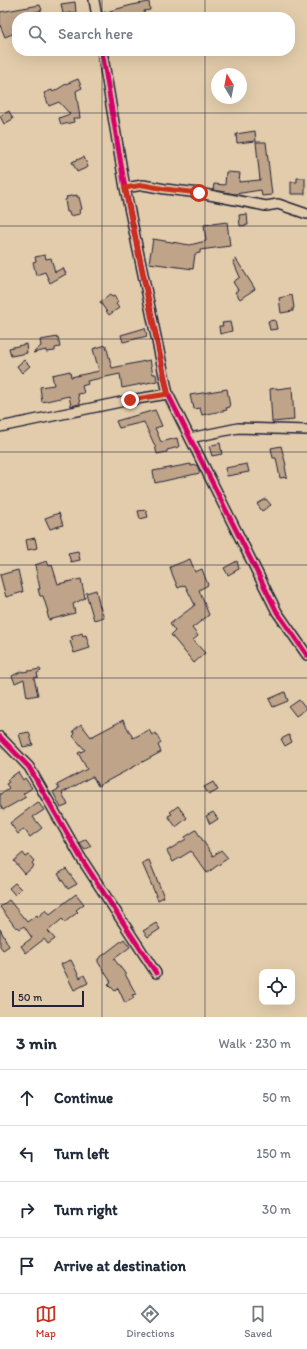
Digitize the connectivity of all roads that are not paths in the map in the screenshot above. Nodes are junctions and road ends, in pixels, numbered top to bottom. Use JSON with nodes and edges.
{"nodes":[{"id":1,"x":94,"y":0,"type":"edge"},
{"id":2,"x":96,"y":12,"type":"edge"},
{"id":3,"x":103,"y":56,"type":"edge"},
{"id":4,"x":125,"y":188,"type":"junction"},
{"id":5,"x":307,"y":214,"type":"edge"},
{"id":6,"x":168,"y":394,"type":"junction"},
{"id":7,"x":0,"y":427,"type":"edge"},
{"id":8,"x":307,"y":430,"type":"edge"},
{"id":9,"x":190,"y":438,"type":"junction"},
{"id":10,"x":307,"y":655,"type":"edge"},
{"id":11,"x":0,"y":737,"type":"edge"},
{"id":12,"x":156,"y":973,"type":"dead end"}],
"edges":[{"from":1,"to":2,"type":"street"},
{"from":3,"to":4,"type":"street"},
{"from":4,"to":5,"type":"street"},
{"from":4,"to":6,"type":"street"},
{"from":6,"to":7,"type":"street"},
{"from":6,"to":9,"type":"street"},
{"from":8,"to":9,"type":"street"},
{"from":9,"to":10,"type":"street"},
{"from":11,"to":12,"type":"street"}]}
